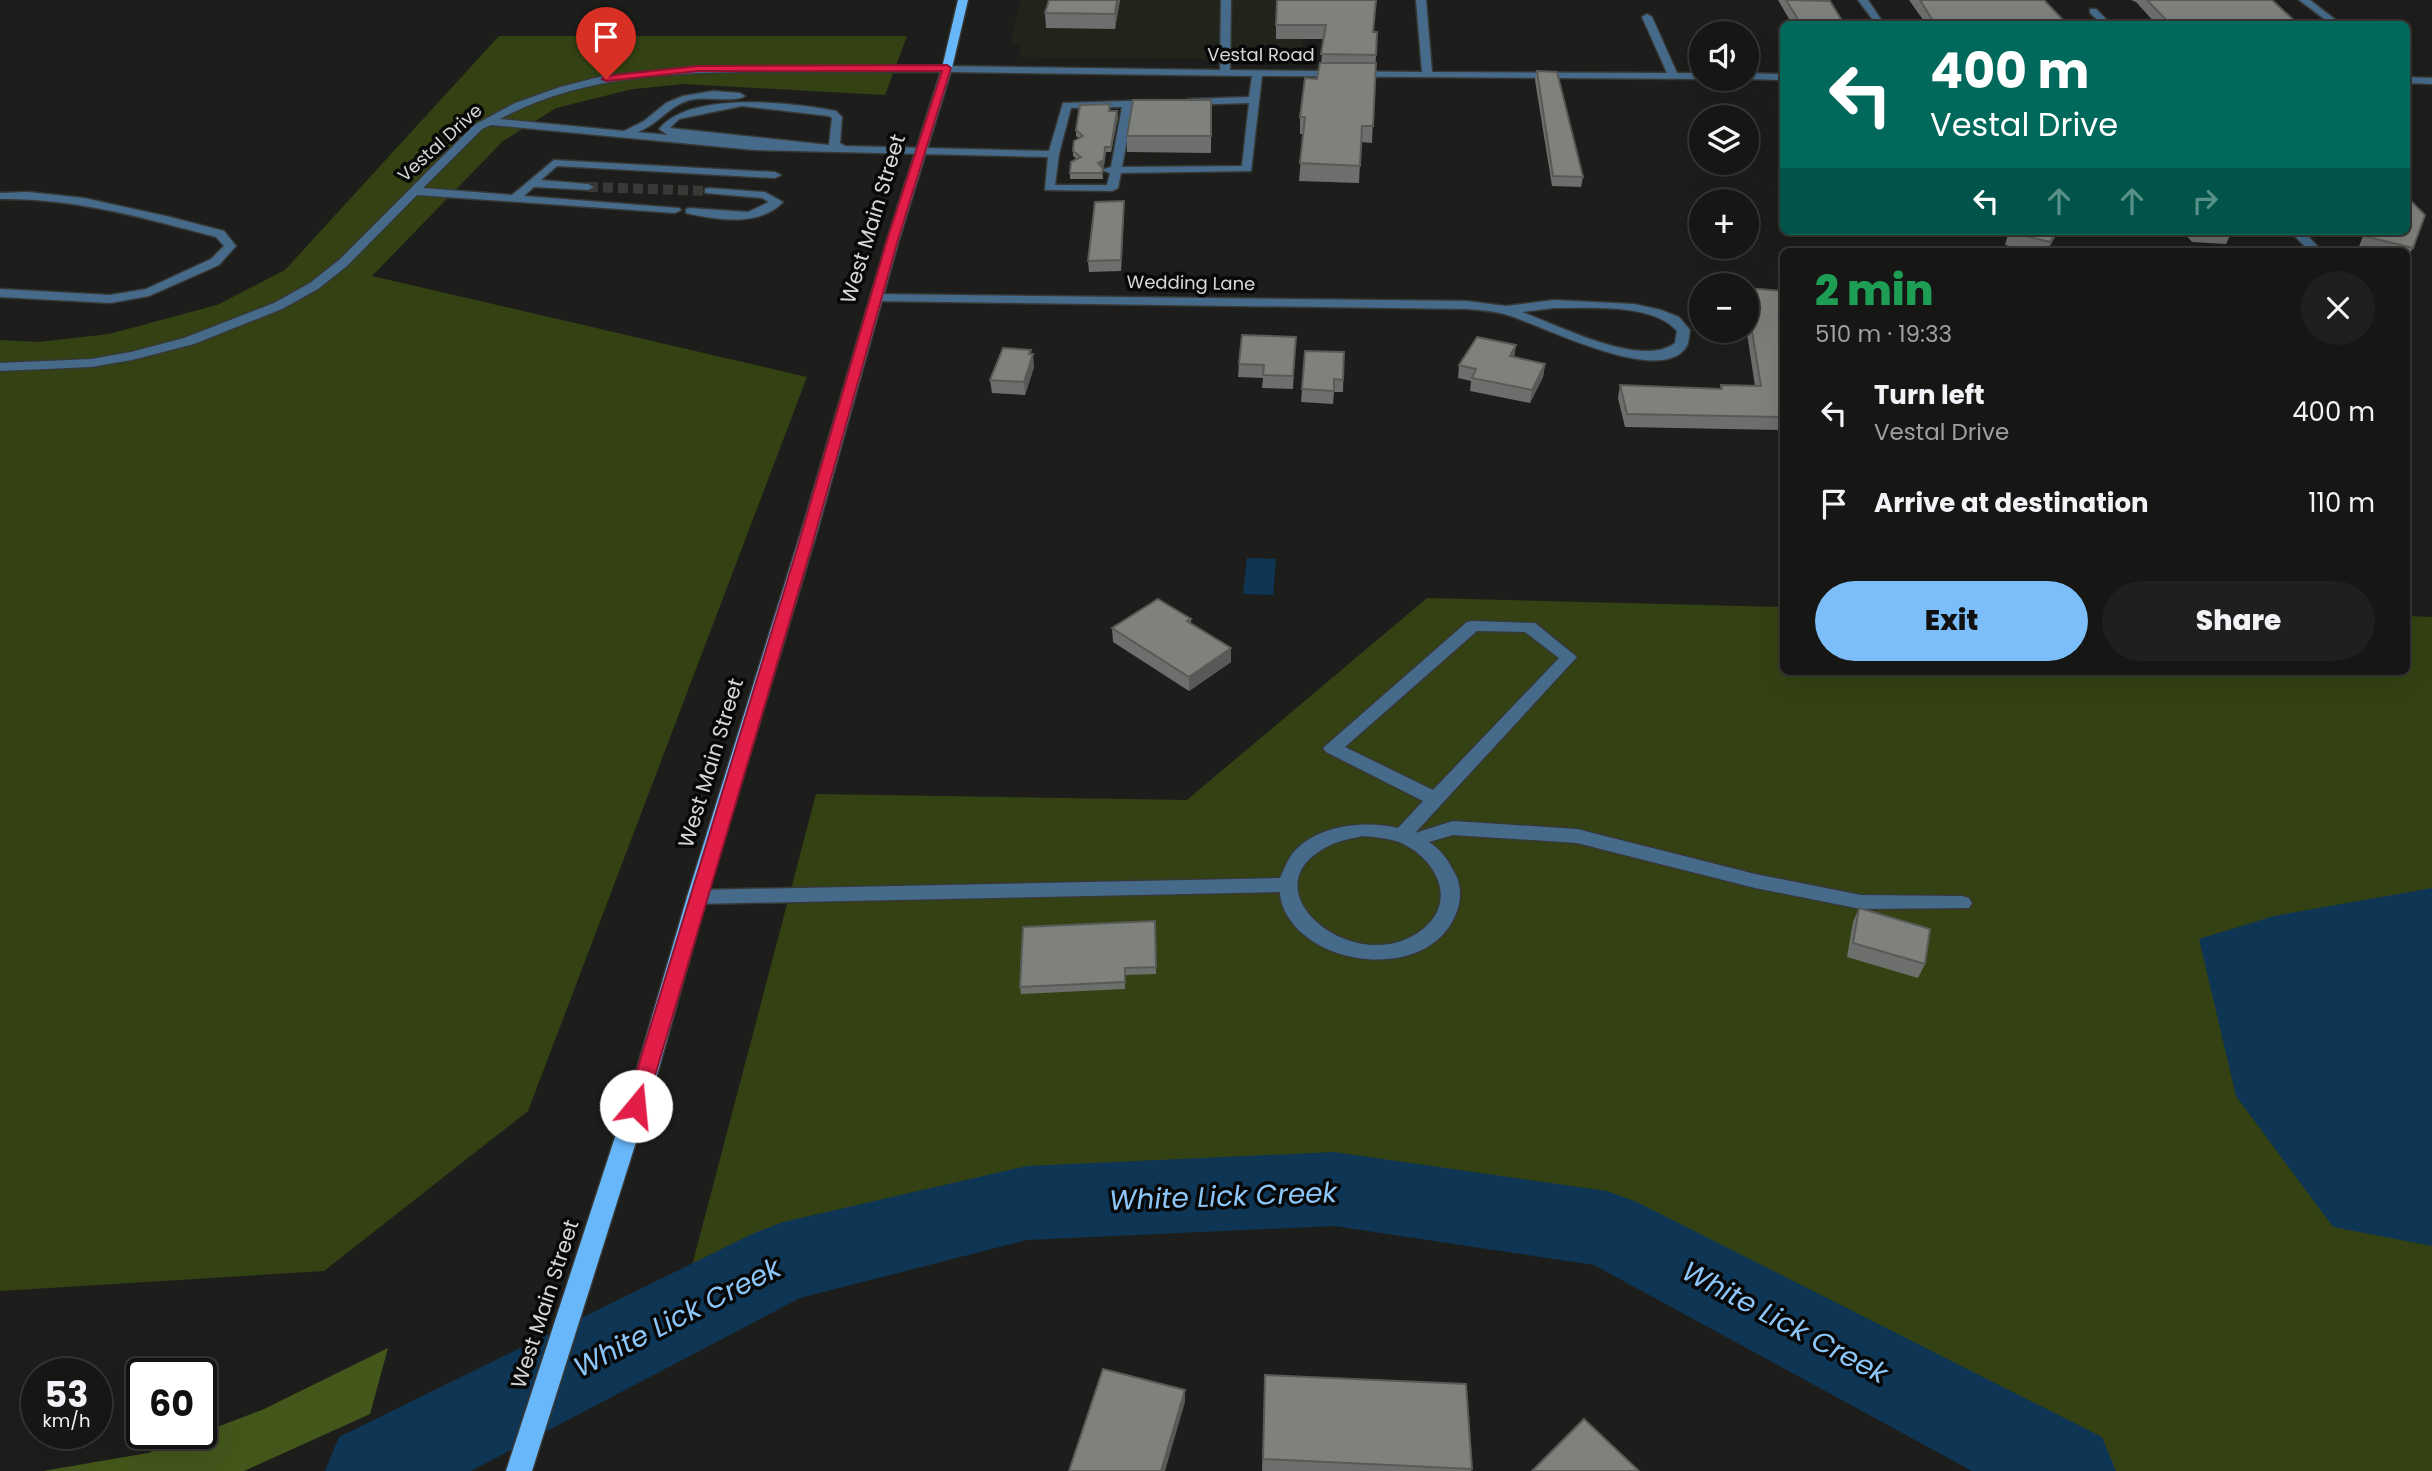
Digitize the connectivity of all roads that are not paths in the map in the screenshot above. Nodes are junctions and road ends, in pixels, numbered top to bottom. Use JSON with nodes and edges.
{"nodes":[{"id":1,"x":963,"y":0,"type":"edge"},
{"id":2,"x":975,"y":0,"type":"edge"},
{"id":3,"x":1226,"y":0,"type":"edge"},
{"id":4,"x":1422,"y":0,"type":"edge"},
{"id":5,"x":1863,"y":0,"type":"edge"},
{"id":6,"x":2304,"y":0,"type":"edge"},
{"id":7,"x":2093,"y":11,"type":"dead end"},
{"id":8,"x":1647,"y":17,"type":"dead end"},
{"id":9,"x":1878,"y":21,"type":"edge"},
{"id":10,"x":2103,"y":21,"type":"edge"},
{"id":11,"x":2332,"y":21,"type":"edge"},
{"id":12,"x":947,"y":68,"type":"junction"},
{"id":13,"x":1225,"y":72,"type":"junction"},
{"id":14,"x":1257,"y":72,"type":"junction"},
{"id":15,"x":1427,"y":74,"type":"junction"},
{"id":16,"x":1673,"y":76,"type":"junction"},
{"id":17,"x":1689,"y":76,"type":"edge"},
{"id":18,"x":1759,"y":76,"type":"edge"},
{"id":19,"x":1780,"y":77,"type":"edge"},
{"id":20,"x":2410,"y":80,"type":"edge"},
{"id":21,"x":2432,"y":81,"type":"edge"},
{"id":22,"x":1254,"y":100,"type":"junction"},
{"id":23,"x":1178,"y":102,"type":"edge"},
{"id":24,"x":1166,"y":103,"type":"edge"},
{"id":25,"x":1128,"y":104,"type":"junction"},
{"id":26,"x":1079,"y":119,"type":"edge"},
{"id":27,"x":487,"y":121,"type":"junction"},
{"id":28,"x":611,"y":134,"type":"junction"},
{"id":29,"x":1113,"y":146,"type":"junction"},
{"id":30,"x":1060,"y":148,"type":"junction"},
{"id":31,"x":921,"y":149,"type":"junction"},
{"id":32,"x":845,"y":150,"type":"junction"},
{"id":33,"x":775,"y":175,"type":"dead end"},
{"id":34,"x":532,"y":183,"type":"junction"},
{"id":35,"x":588,"y":187,"type":"tunnel mouth"},
{"id":36,"x":413,"y":191,"type":"junction"},
{"id":37,"x":709,"y":191,"type":"tunnel mouth"},
{"id":38,"x":0,"y":197,"type":"edge"},
{"id":39,"x":515,"y":198,"type":"junction"},
{"id":40,"x":675,"y":210,"type":"dead end"},
{"id":41,"x":690,"y":211,"type":"dead end"},
{"id":42,"x":2300,"y":235,"type":"edge"},
{"id":43,"x":2313,"y":248,"type":"edge"},
{"id":44,"x":0,"y":293,"type":"edge"},
{"id":45,"x":876,"y":298,"type":"junction"},
{"id":46,"x":1506,"y":310,"type":"junction"},
{"id":47,"x":0,"y":367,"type":"edge"},
{"id":48,"x":1435,"y":799,"type":"junction"},
{"id":49,"x":1407,"y":838,"type":"junction"},
{"id":50,"x":1289,"y":886,"type":"junction"},
{"id":51,"x":697,"y":897,"type":"junction"},
{"id":52,"x":1962,"y":903,"type":"dead end"},
{"id":53,"x":519,"y":1471,"type":"edge"}],
"edges":[{"from":1,"to":12,"type":"main road","name":"West Main Street"},
{"from":2,"to":12,"type":"main road","name":"West Main Street"},
{"from":3,"to":13,"type":"street"},
{"from":4,"to":15,"type":"street"},
{"from":5,"to":9,"type":"street"},
{"from":6,"to":11,"type":"street"},
{"from":7,"to":10,"type":"street"},
{"from":8,"to":16,"type":"street"},
{"from":12,"to":13,"type":"street","name":"Vestal Road"},
{"from":12,"to":27,"type":"street","name":"Vestal Drive"},
{"from":12,"to":31,"type":"main road","name":"West Main Street"},
{"from":13,"to":14,"type":"street","name":"Vestal Road"},
{"from":14,"to":15,"type":"street","name":"Vestal Road"},
{"from":14,"to":22,"type":"street"},
{"from":15,"to":16,"type":"street","name":"Vestal Road"},
{"from":16,"to":17,"type":"street","name":"Vestal Road"},
{"from":18,"to":19,"type":"street"},
{"from":20,"to":21,"type":"street"},
{"from":22,"to":23,"type":"street"},
{"from":22,"to":29,"type":"street"},
{"from":24,"to":25,"type":"street"},
{"from":25,"to":29,"type":"street"},
{"from":25,"to":30,"type":"street"},
{"from":26,"to":30,"type":"street"},
{"from":27,"to":28,"type":"street"},
{"from":27,"to":36,"type":"street","name":"Vestal Drive"},
{"from":28,"to":32,"type":"street"},
{"from":28,"to":32,"type":"street"},
{"from":29,"to":30,"type":"street"},
{"from":30,"to":31,"type":"street"},
{"from":31,"to":32,"type":"street"},
{"from":31,"to":45,"type":"main road","name":"West Main Street"},
{"from":32,"to":32,"type":"street"},
{"from":33,"to":34,"type":"street"},
{"from":34,"to":35,"type":"street"},
{"from":34,"to":39,"type":"street"},
{"from":36,"to":39,"type":"street"},
{"from":36,"to":47,"type":"street","name":"Vestal Drive"},
{"from":37,"to":41,"type":"street"},
{"from":38,"to":44,"type":"street"},
{"from":39,"to":40,"type":"street"},
{"from":42,"to":43,"type":"street"},
{"from":45,"to":46,"type":"street","name":"Wedding Lane"},
{"from":45,"to":51,"type":"main road","name":"West Main Street"},
{"from":46,"to":46,"type":"street","name":"Wedding Lane"},
{"from":48,"to":48,"type":"street"},
{"from":48,"to":49,"type":"street"},
{"from":49,"to":50,"type":"street"},
{"from":49,"to":50,"type":"street"},
{"from":49,"to":52,"type":"street"},
{"from":50,"to":51,"type":"street"},
{"from":51,"to":53,"type":"main road","name":"West Main Street"}]}
